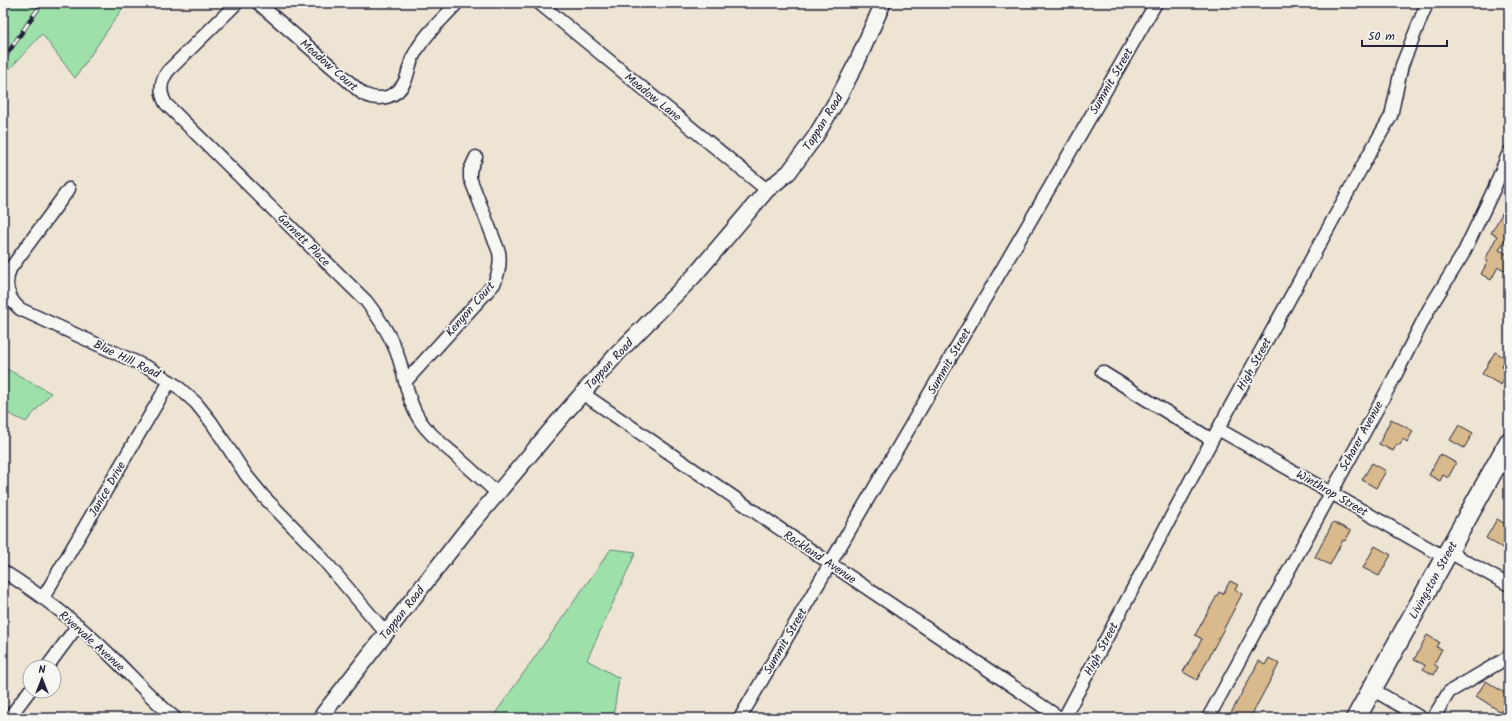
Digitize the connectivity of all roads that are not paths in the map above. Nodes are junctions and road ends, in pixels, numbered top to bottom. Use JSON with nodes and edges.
{"nodes":[{"id":1,"x":237,"y":3,"type":"edge"},
{"id":2,"x":258,"y":3,"type":"edge"},
{"id":3,"x":457,"y":3,"type":"edge"},
{"id":4,"x":539,"y":3,"type":"edge"},
{"id":5,"x":883,"y":3,"type":"edge"},
{"id":6,"x":1156,"y":3,"type":"edge"},
{"id":7,"x":1427,"y":3,"type":"edge"},
{"id":8,"x":1509,"y":152,"type":"edge"},
{"id":9,"x":476,"y":158,"type":"dead end"},
{"id":10,"x":69,"y":189,"type":"dead end"},
{"id":11,"x":767,"y":190,"type":"junction"},
{"id":12,"x":1102,"y":372,"type":"dead end"},
{"id":13,"x":170,"y":381,"type":"junction"},
{"id":14,"x":405,"y":382,"type":"junction"},
{"id":15,"x":582,"y":393,"type":"junction"},
{"id":16,"x":1218,"y":429,"type":"junction"},
{"id":17,"x":1212,"y":440,"type":"junction"},
{"id":18,"x":1509,"y":442,"type":"edge"},
{"id":19,"x":1331,"y":492,"type":"junction"},
{"id":20,"x":498,"y":493,"type":"junction"},
{"id":21,"x":1447,"y":555,"type":"junction"},
{"id":22,"x":830,"y":564,"type":"junction"},
{"id":23,"x":3,"y":571,"type":"edge"},
{"id":24,"x":1509,"y":585,"type":"edge"},
{"id":25,"x":43,"y":598,"type":"junction"},
{"id":26,"x":78,"y":625,"type":"junction"},
{"id":27,"x":386,"y":633,"type":"junction"},
{"id":28,"x":1509,"y":655,"type":"edge"},
{"id":29,"x":53,"y":659,"type":"edge"},
{"id":30,"x":1372,"y":689,"type":"junction"},
{"id":31,"x":23,"y":699,"type":"edge"},
{"id":32,"x":9,"y":718,"type":"edge"},
{"id":33,"x":175,"y":718,"type":"edge"},
{"id":34,"x":320,"y":718,"type":"edge"},
{"id":35,"x":740,"y":718,"type":"edge"},
{"id":36,"x":1060,"y":718,"type":"edge"},
{"id":37,"x":1064,"y":718,"type":"edge"},
{"id":38,"x":1208,"y":718,"type":"edge"},
{"id":39,"x":1356,"y":718,"type":"edge"},
{"id":40,"x":1421,"y":718,"type":"edge"},
{"id":41,"x":1434,"y":718,"type":"edge"}],
"edges":[{"from":1,"to":14,"type":"street","name":"Garnett Place"},
{"from":2,"to":3,"type":"street","name":"Meadow Court"},
{"from":4,"to":11,"type":"street","name":"Meadow Lane"},
{"from":5,"to":11,"type":"street","name":"Tappan Road"},
{"from":6,"to":22,"type":"street","name":"Summit Street"},
{"from":7,"to":16,"type":"street","name":"High Street"},
{"from":8,"to":19,"type":"street","name":"Scharer Avenue"},
{"from":9,"to":14,"type":"street","name":"Kenyon Court"},
{"from":10,"to":13,"type":"street","name":"Blue Hill Road"},
{"from":11,"to":15,"type":"street","name":"Tappan Road"},
{"from":12,"to":17,"type":"street"},
{"from":13,"to":25,"type":"street","name":"Janice Drive"},
{"from":13,"to":27,"type":"street","name":"Blue Hill Road"},
{"from":14,"to":20,"type":"street","name":"Garnett Place"},
{"from":15,"to":20,"type":"street","name":"Tappan Road"},
{"from":15,"to":22,"type":"street","name":"Rockland Avenue"},
{"from":16,"to":17,"type":"street","name":"High Street"},
{"from":16,"to":19,"type":"street","name":"Winthrop Street"},
{"from":17,"to":37,"type":"street","name":"High Street"},
{"from":18,"to":21,"type":"main road","name":"Livingston Street"},
{"from":19,"to":21,"type":"street","name":"Winthrop Street"},
{"from":19,"to":38,"type":"street","name":"Scharer Avenue"},
{"from":20,"to":27,"type":"street","name":"Tappan Road"},
{"from":21,"to":24,"type":"street","name":"Winthrop Street"},
{"from":21,"to":30,"type":"main road","name":"Livingston Street"},
{"from":22,"to":35,"type":"street","name":"Summit Street"},
{"from":22,"to":36,"type":"street","name":"Rockland Avenue"},
{"from":23,"to":25,"type":"street","name":"Rivervale Avenue"},
{"from":25,"to":26,"type":"street","name":"Rivervale Avenue"},
{"from":26,"to":29,"type":"street"},
{"from":26,"to":33,"type":"street","name":"Rivervale Avenue"},
{"from":27,"to":34,"type":"street","name":"Tappan Road"},
{"from":28,"to":41,"type":"street"},
{"from":30,"to":39,"type":"main road","name":"Livingston Street"},
{"from":30,"to":40,"type":"street"},
{"from":31,"to":32,"type":"street"}]}
